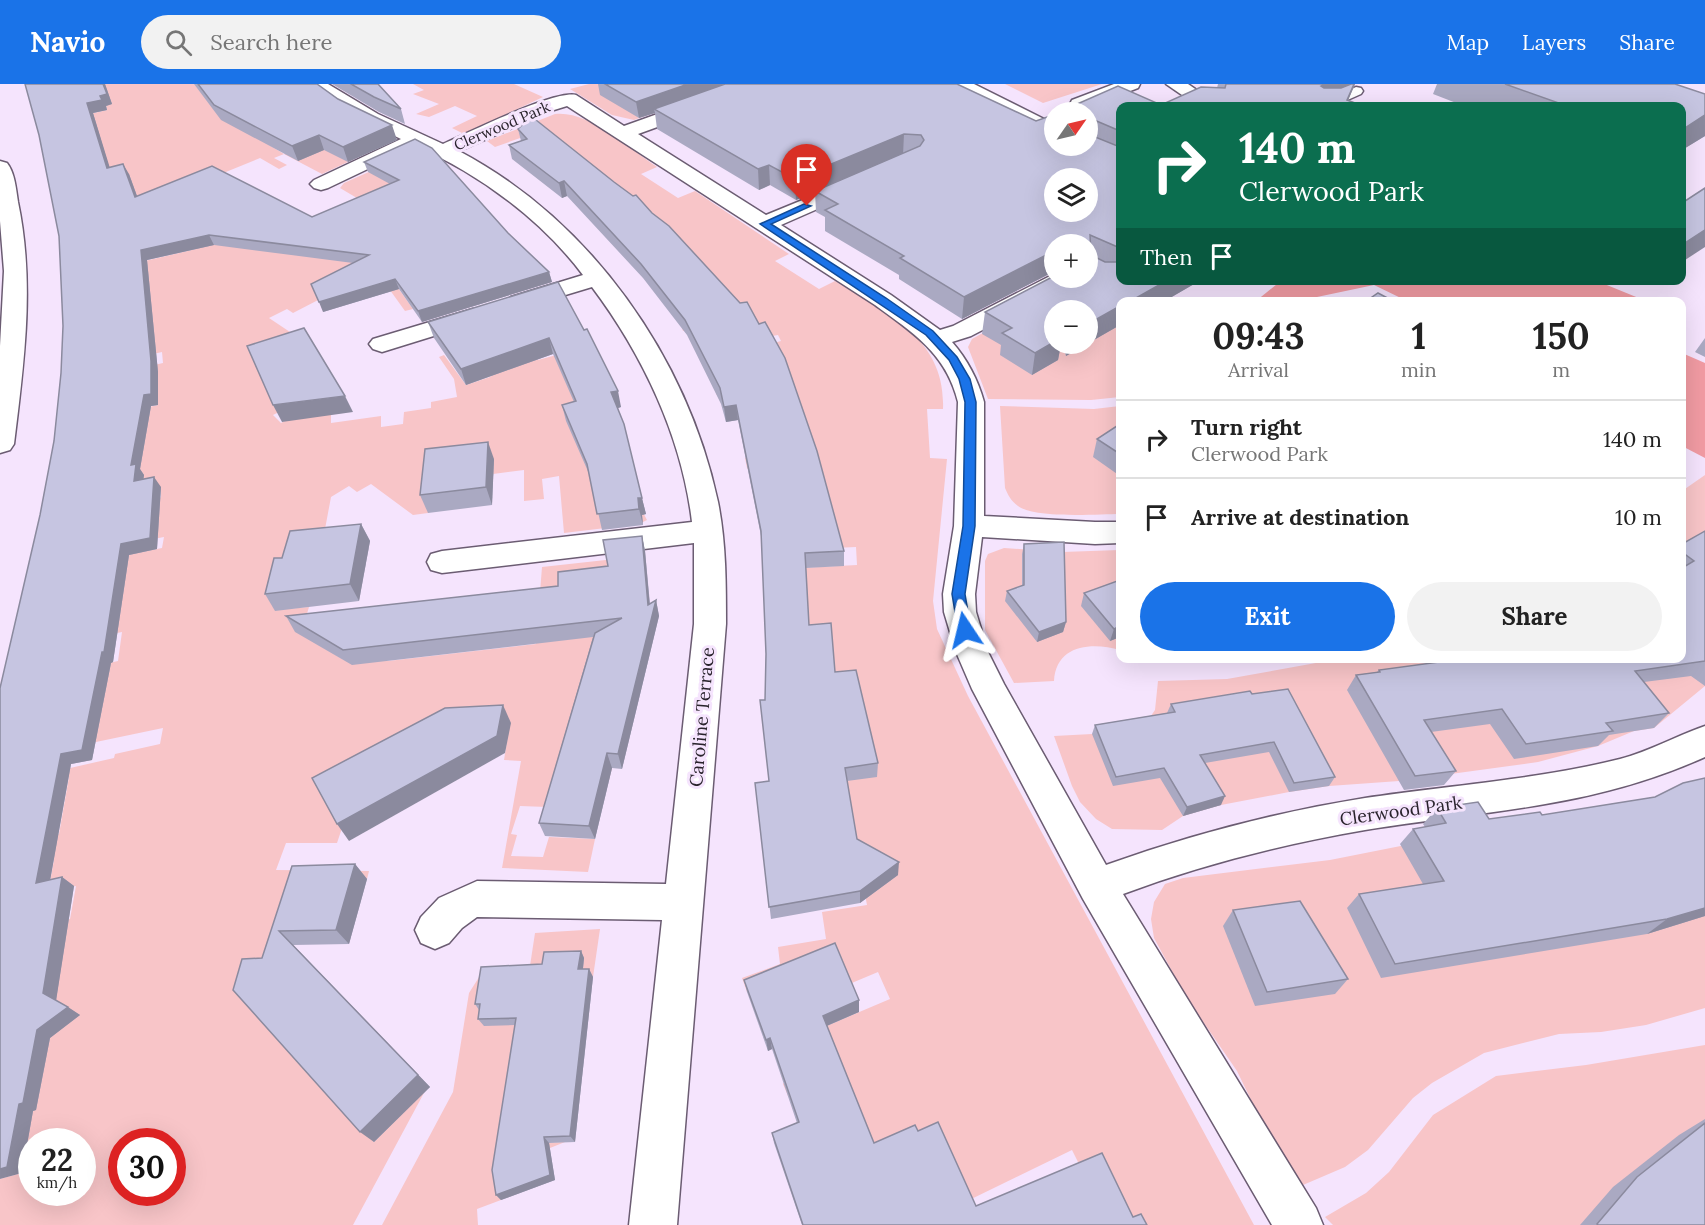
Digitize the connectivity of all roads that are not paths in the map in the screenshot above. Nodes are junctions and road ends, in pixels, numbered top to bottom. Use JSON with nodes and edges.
{"nodes":[{"id":1,"x":316,"y":84,"type":"edge"},
{"id":2,"x":758,"y":84,"type":"edge"},
{"id":3,"x":958,"y":84,"type":"edge"},
{"id":4,"x":1131,"y":84,"type":"edge"},
{"id":5,"x":1175,"y":84,"type":"edge"},
{"id":6,"x":1356,"y":90,"type":"dead end"},
{"id":7,"x":559,"y":92,"type":"edge"},
{"id":8,"x":1084,"y":102,"type":"edge"},
{"id":9,"x":1204,"y":102,"type":"edge"},
{"id":10,"x":1332,"y":102,"type":"edge"},
{"id":11,"x":1044,"y":118,"type":"edge"},
{"id":12,"x":1035,"y":122,"type":"junction"},
{"id":13,"x":1044,"y":126,"type":"edge"},
{"id":14,"x":623,"y":133,"type":"junction"},
{"id":15,"x":430,"y":146,"type":"junction"},
{"id":16,"x":0,"y":167,"type":"edge"},
{"id":17,"x":869,"y":179,"type":"edge"},
{"id":18,"x":321,"y":184,"type":"dead end"},
{"id":19,"x":764,"y":224,"type":"junction"},
{"id":20,"x":598,"y":278,"type":"junction"},
{"id":21,"x":1045,"y":288,"type":"edge"},
{"id":22,"x":936,"y":339,"type":"junction"},
{"id":23,"x":382,"y":344,"type":"dead end"},
{"id":24,"x":0,"y":444,"type":"edge"},
{"id":25,"x":969,"y":526,"type":"junction"},
{"id":26,"x":707,"y":531,"type":"junction"},
{"id":27,"x":1116,"y":532,"type":"edge"},
{"id":28,"x":442,"y":561,"type":"dead end"},
{"id":29,"x":1705,"y":741,"type":"edge"},
{"id":30,"x":1097,"y":886,"type":"junction"},
{"id":31,"x":683,"y":902,"type":"junction"},
{"id":32,"x":435,"y":930,"type":"dead end"},
{"id":33,"x":653,"y":1225,"type":"edge"},
{"id":34,"x":1299,"y":1225,"type":"edge"}],
"edges":[{"from":1,"to":15,"type":"street","name":"Caroline Terrace"},
{"from":2,"to":14,"type":"street"},
{"from":3,"to":12,"type":"street"},
{"from":4,"to":8,"type":"street"},
{"from":5,"to":9,"type":"street"},
{"from":6,"to":10,"type":"lane"},
{"from":7,"to":14,"type":"street","name":"Clerwood Park"},
{"from":7,"to":15,"type":"street","name":"Clerwood Park"},
{"from":11,"to":12,"type":"street"},
{"from":12,"to":13,"type":"street"},
{"from":14,"to":19,"type":"street","name":"Clerwood Park"},
{"from":15,"to":18,"type":"street"},
{"from":15,"to":20,"type":"street","name":"Caroline Terrace"},
{"from":16,"to":24,"type":"street"},
{"from":17,"to":19,"type":"street"},
{"from":19,"to":22,"type":"street","name":"Clerwood Park"},
{"from":20,"to":23,"type":"street"},
{"from":20,"to":26,"type":"street","name":"Caroline Terrace"},
{"from":21,"to":22,"type":"street"},
{"from":22,"to":25,"type":"street","name":"Clerwood Park"},
{"from":25,"to":27,"type":"street"},
{"from":25,"to":30,"type":"street","name":"Clerwood Park"},
{"from":26,"to":28,"type":"street"},
{"from":26,"to":31,"type":"street","name":"Caroline Terrace"},
{"from":29,"to":30,"type":"street","name":"Clerwood Park"},
{"from":30,"to":34,"type":"street","name":"Clerwood Park"},
{"from":31,"to":32,"type":"street"},
{"from":31,"to":33,"type":"street","name":"Caroline Terrace"}]}
